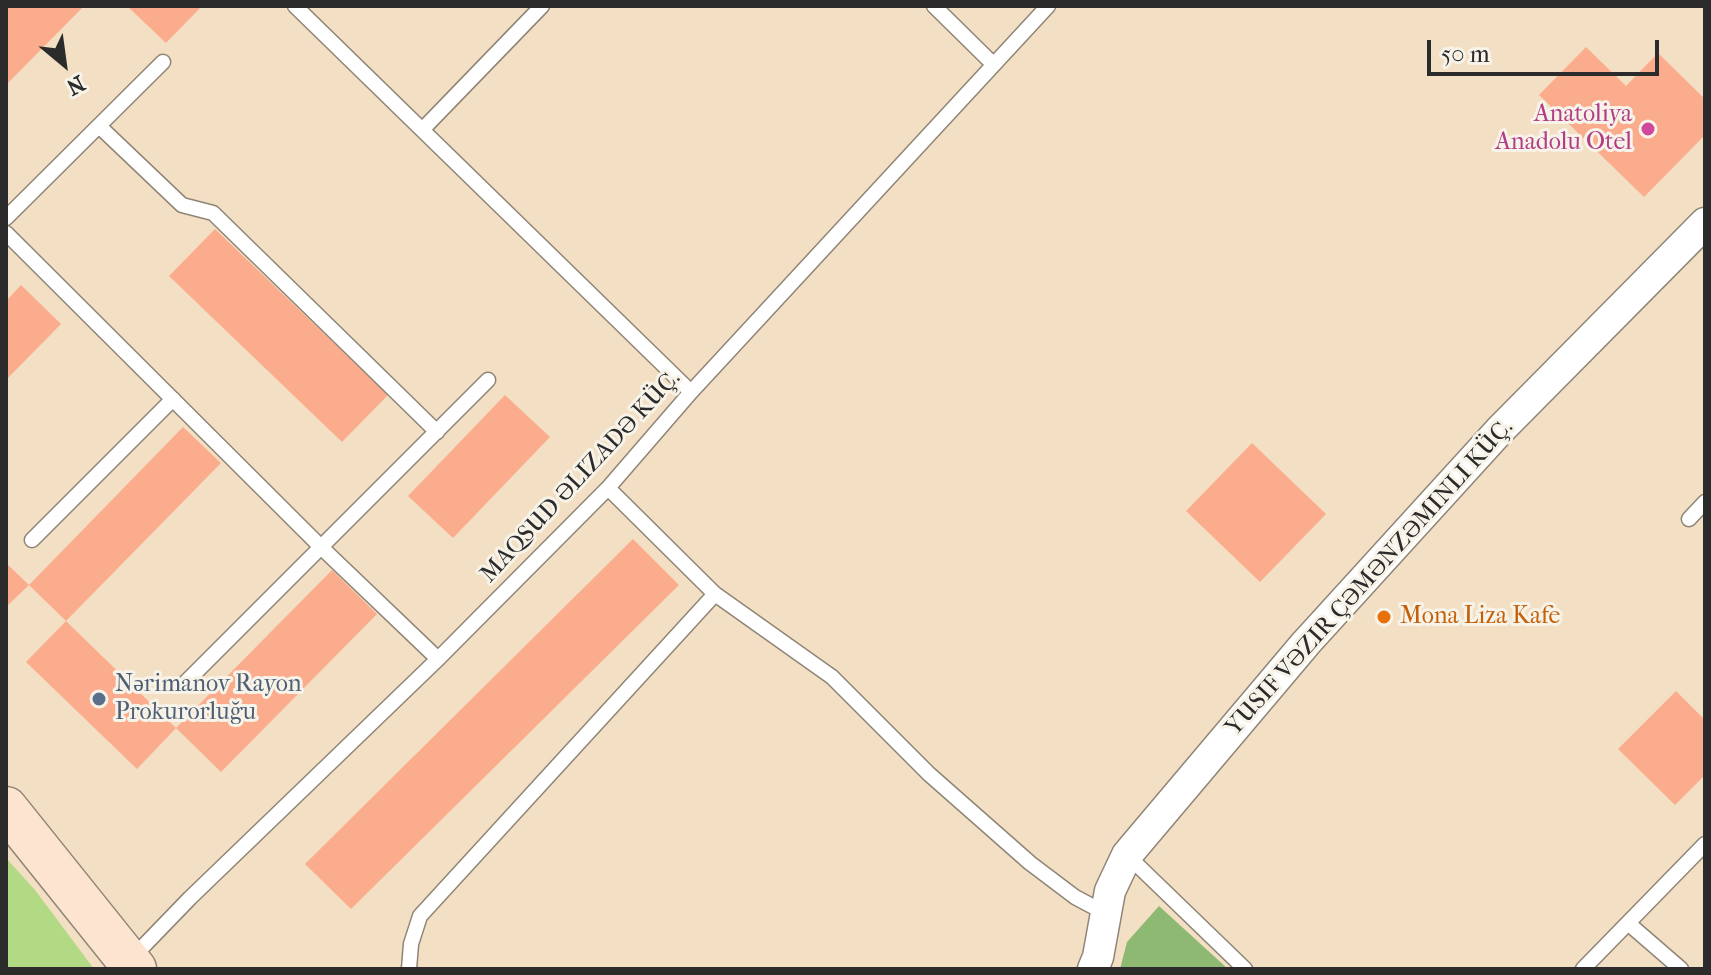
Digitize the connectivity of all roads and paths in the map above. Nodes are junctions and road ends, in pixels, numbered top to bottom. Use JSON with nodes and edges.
{"nodes":[{"id":1,"x":295,"y":6,"type":"edge"},
{"id":2,"x":542,"y":6,"type":"edge"},
{"id":3,"x":934,"y":6,"type":"edge"},
{"id":4,"x":1048,"y":6,"type":"edge"},
{"id":5,"x":163,"y":62,"type":"dead end"},
{"id":6,"x":993,"y":64,"type":"junction"},
{"id":7,"x":99,"y":126,"type":"junction"},
{"id":8,"x":423,"y":129,"type":"junction"},
{"id":9,"x":6,"y":218,"type":"edge"},
{"id":10,"x":1705,"y":223,"type":"edge"},
{"id":11,"x":6,"y":233,"type":"edge"},
{"id":12,"x":488,"y":380,"type":"dead end"},
{"id":13,"x":691,"y":392,"type":"junction"},
{"id":14,"x":173,"y":399,"type":"junction"},
{"id":15,"x":437,"y":432,"type":"junction"},
{"id":16,"x":608,"y":488,"type":"junction"},
{"id":17,"x":1705,"y":502,"type":"edge"},
{"id":18,"x":1689,"y":519,"type":"dead end"},
{"id":19,"x":32,"y":540,"type":"dead end"},
{"id":20,"x":322,"y":548,"type":"junction"},
{"id":21,"x":715,"y":594,"type":"junction"},
{"id":22,"x":438,"y":659,"type":"junction"},
{"id":23,"x":183,"y":685,"type":"dead end"},
{"id":24,"x":6,"y":808,"type":"edge"},
{"id":25,"x":1705,"y":844,"type":"edge"},
{"id":26,"x":1127,"y":855,"type":"junction"},
{"id":27,"x":1105,"y":913,"type":"junction"},
{"id":28,"x":1629,"y":924,"type":"junction"},
{"id":29,"x":132,"y":965,"type":"edge"},
{"id":30,"x":409,"y":969,"type":"edge"},
{"id":31,"x":1093,"y":969,"type":"edge"},
{"id":32,"x":1245,"y":969,"type":"edge"},
{"id":33,"x":1583,"y":969,"type":"edge"},
{"id":34,"x":1681,"y":969,"type":"edge"}],
"edges":[{"from":1,"to":8,"type":"lane"},
{"from":2,"to":8,"type":"lane"},
{"from":3,"to":6,"type":"lane"},
{"from":4,"to":6,"type":"lane","name":"MAQSUD ƏLIZADƏ KÜÇ."},
{"from":5,"to":7,"type":"lane"},
{"from":6,"to":13,"type":"lane","name":"MAQSUD ƏLIZADƏ KÜÇ."},
{"from":7,"to":9,"type":"lane"},
{"from":7,"to":15,"type":"lane"},
{"from":8,"to":13,"type":"lane"},
{"from":10,"to":26,"type":"street","name":"YUSIF VƏZIR ÇƏMƏNZƏMINLI KÜÇ."},
{"from":11,"to":14,"type":"lane"},
{"from":12,"to":15,"type":"lane"},
{"from":13,"to":16,"type":"lane","name":"MAQSUD ƏLIZADƏ KÜÇ."},
{"from":14,"to":19,"type":"lane"},
{"from":14,"to":20,"type":"lane"},
{"from":15,"to":20,"type":"lane"},
{"from":16,"to":21,"type":"lane"},
{"from":16,"to":22,"type":"lane","name":"MAQSUD ƏLIZADƏ KÜÇ."},
{"from":17,"to":18,"type":"lane"},
{"from":20,"to":22,"type":"lane"},
{"from":20,"to":23,"type":"lane"},
{"from":21,"to":27,"type":"lane"},
{"from":21,"to":30,"type":"lane"},
{"from":22,"to":29,"type":"lane","name":"MAQSUD ƏLIZADƏ KÜÇ."},
{"from":24,"to":29,"type":"main road"},
{"from":25,"to":28,"type":"lane"},
{"from":26,"to":27,"type":"street","name":"YUSIF VƏZIR ÇƏMƏNZƏMINLI KÜÇ."},
{"from":26,"to":32,"type":"lane"},
{"from":27,"to":31,"type":"street","name":"YUSIF VƏZIR ÇƏMƏNZƏMINLI KÜÇ."},
{"from":28,"to":33,"type":"lane"},
{"from":28,"to":34,"type":"lane"}]}
